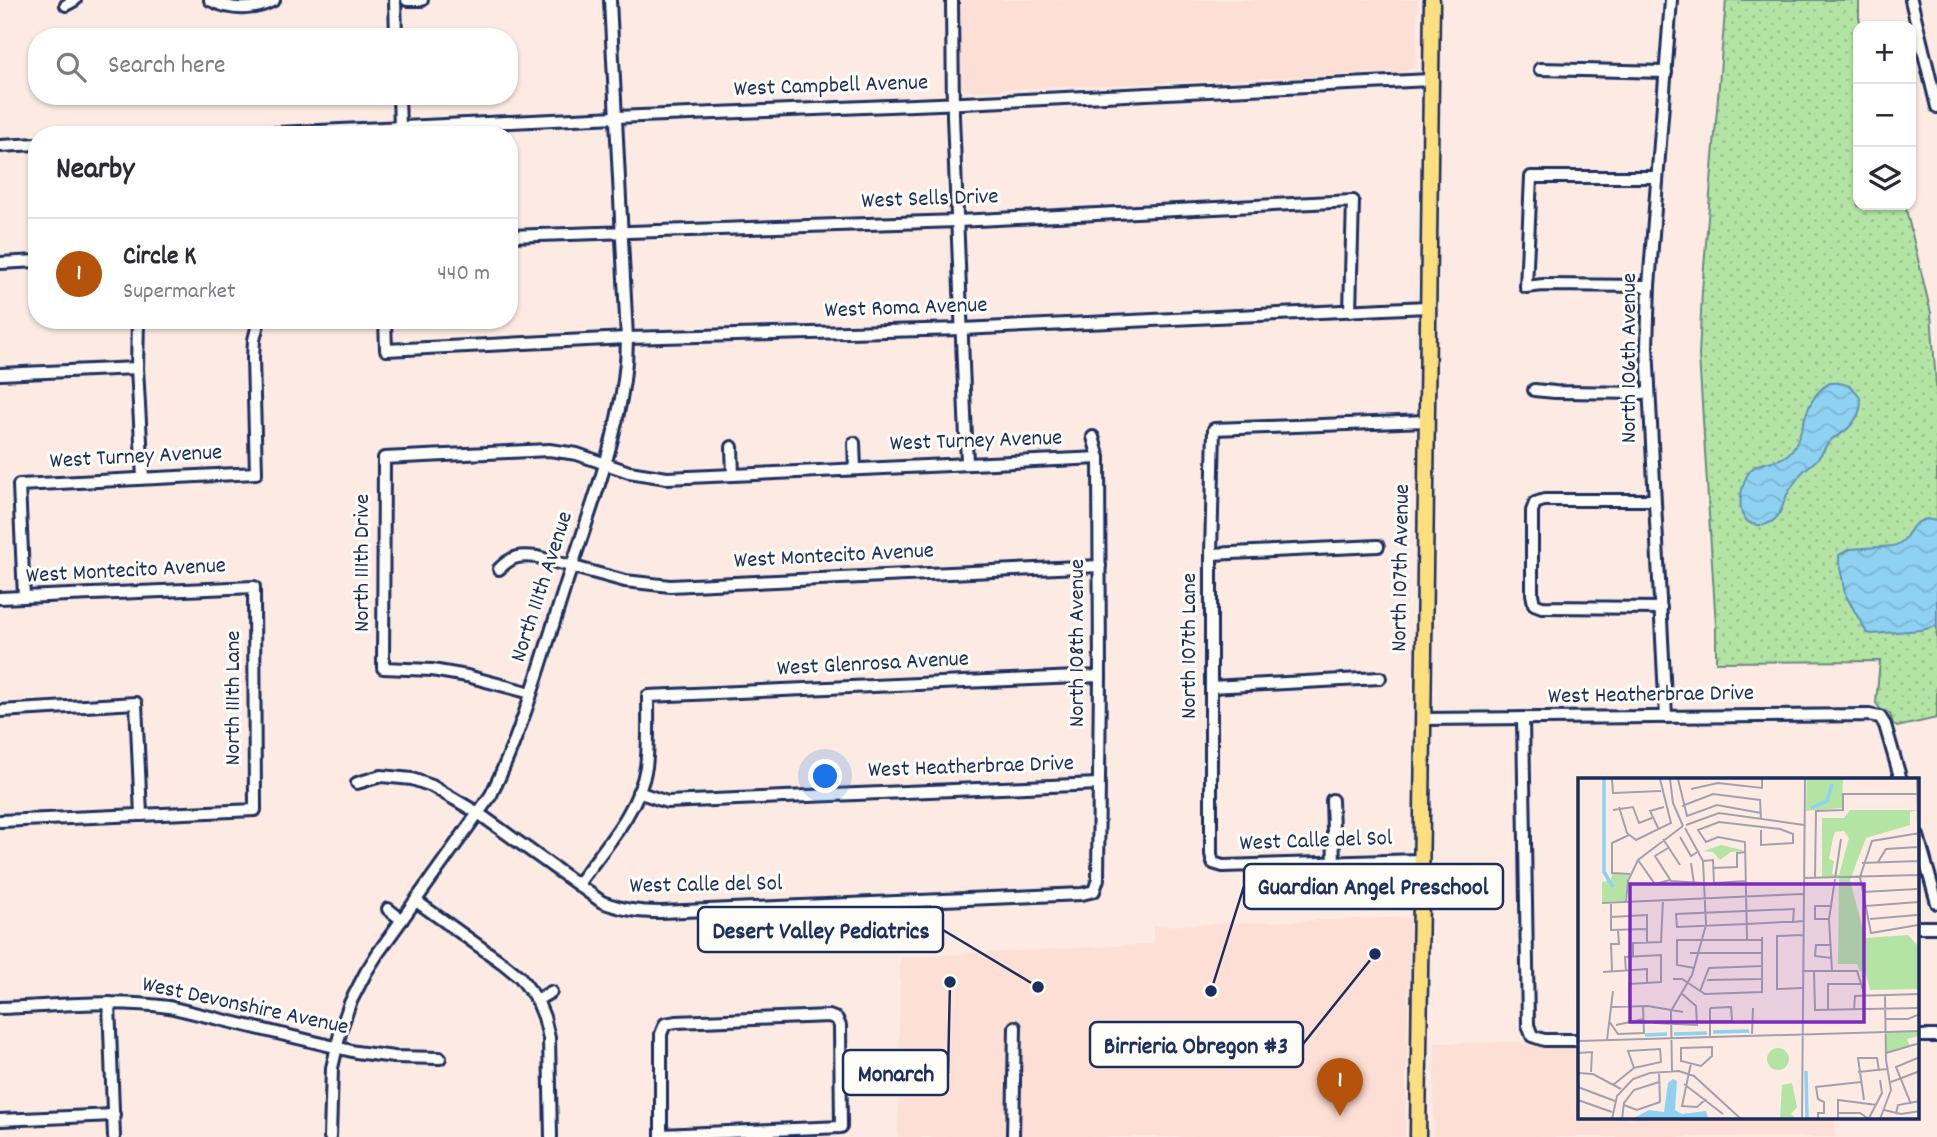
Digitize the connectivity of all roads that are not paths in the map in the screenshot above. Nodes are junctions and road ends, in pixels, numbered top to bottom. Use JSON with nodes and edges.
{"nodes":[{"id":1,"x":274,"y":0,"type":"edge"},
{"id":2,"x":395,"y":0,"type":"edge"},
{"id":3,"x":407,"y":0,"type":"edge"},
{"id":4,"x":422,"y":0,"type":"edge"},
{"id":5,"x":610,"y":0,"type":"edge"},
{"id":6,"x":952,"y":0,"type":"edge"},
{"id":7,"x":1432,"y":0,"type":"edge"},
{"id":8,"x":1671,"y":0,"type":"edge"},
{"id":9,"x":1910,"y":0,"type":"edge"},
{"id":10,"x":213,"y":1,"type":"edge"},
{"id":11,"x":396,"y":28,"type":"edge"},
{"id":12,"x":1932,"y":62,"type":"edge"},
{"id":13,"x":1540,"y":69,"type":"dead end"},
{"id":14,"x":1666,"y":72,"type":"junction"},
{"id":15,"x":1430,"y":80,"type":"junction"},
{"id":16,"x":953,"y":104,"type":"junction"},
{"id":17,"x":400,"y":105,"type":"edge"},
{"id":18,"x":1937,"y":107,"type":"edge"},
{"id":19,"x":616,"y":117,"type":"junction"},
{"id":20,"x":401,"y":126,"type":"edge"},
{"id":21,"x":422,"y":126,"type":"edge"},
{"id":22,"x":28,"y":144,"type":"edge"},
{"id":23,"x":0,"y":146,"type":"edge"},
{"id":24,"x":1657,"y":177,"type":"junction"},
{"id":25,"x":958,"y":220,"type":"junction"},
{"id":26,"x":622,"y":231,"type":"junction"},
{"id":27,"x":518,"y":236,"type":"edge"},
{"id":28,"x":28,"y":261,"type":"edge"},
{"id":29,"x":0,"y":263,"type":"edge"},
{"id":30,"x":1649,"y":286,"type":"junction"},
{"id":31,"x":1427,"y":307,"type":"junction"},
{"id":32,"x":1350,"y":311,"type":"junction"},
{"id":33,"x":138,"y":329,"type":"edge"},
{"id":34,"x":257,"y":329,"type":"edge"},
{"id":35,"x":385,"y":329,"type":"edge"},
{"id":36,"x":962,"y":329,"type":"junction"},
{"id":37,"x":627,"y":338,"type":"junction"},
{"id":38,"x":137,"y":368,"type":"junction"},
{"id":39,"x":0,"y":374,"type":"edge"},
{"id":40,"x":1534,"y":390,"type":"dead end"},
{"id":41,"x":1649,"y":393,"type":"junction"},
{"id":42,"x":1426,"y":421,"type":"junction"},
{"id":43,"x":1093,"y":438,"type":"dead end"},
{"id":44,"x":854,"y":443,"type":"dead end"},
{"id":45,"x":732,"y":447,"type":"dead end"},
{"id":46,"x":384,"y":458,"type":"joint"},
{"id":47,"x":1099,"y":458,"type":"junction"},
{"id":48,"x":606,"y":463,"type":"junction"},
{"id":49,"x":967,"y":463,"type":"junction"},
{"id":50,"x":855,"y":469,"type":"junction"},
{"id":51,"x":733,"y":475,"type":"junction"},
{"id":52,"x":143,"y":478,"type":"junction"},
{"id":53,"x":1654,"y":500,"type":"junction"},
{"id":54,"x":1378,"y":546,"type":"dead end"},
{"id":55,"x":1211,"y":554,"type":"junction"},
{"id":56,"x":572,"y":566,"type":"junction"},
{"id":57,"x":1100,"y":566,"type":"junction"},
{"id":58,"x":499,"y":569,"type":"dead end"},
{"id":59,"x":254,"y":587,"type":"joint"},
{"id":60,"x":24,"y":597,"type":"junction"},
{"id":61,"x":0,"y":598,"type":"edge"},
{"id":62,"x":1661,"y":608,"type":"junction"},
{"id":63,"x":1100,"y":676,"type":"junction"},
{"id":64,"x":1380,"y":678,"type":"dead end"},
{"id":65,"x":1211,"y":687,"type":"junction"},
{"id":66,"x":531,"y":693,"type":"junction"},
{"id":67,"x":0,"y":711,"type":"edge"},
{"id":68,"x":1666,"y":717,"type":"junction"},
{"id":69,"x":1524,"y":718,"type":"junction"},
{"id":70,"x":1422,"y":719,"type":"junction"},
{"id":71,"x":1900,"y":778,"type":"edge"},
{"id":72,"x":357,"y":783,"type":"dead end"},
{"id":73,"x":1098,"y":784,"type":"junction"},
{"id":74,"x":638,"y":792,"type":"junction"},
{"id":75,"x":1332,"y":800,"type":"dead end"},
{"id":76,"x":478,"y":813,"type":"junction"},
{"id":77,"x":141,"y":815,"type":"junction"},
{"id":78,"x":0,"y":821,"type":"edge"},
{"id":79,"x":1920,"y":843,"type":"edge"},
{"id":80,"x":1420,"y":860,"type":"junction"},
{"id":81,"x":1334,"y":862,"type":"junction"},
{"id":82,"x":1213,"y":863,"type":"joint"},
{"id":83,"x":578,"y":884,"type":"junction"},
{"id":84,"x":1094,"y":891,"type":"joint"},
{"id":85,"x":416,"y":901,"type":"junction"},
{"id":86,"x":1937,"y":903,"type":"edge"},
{"id":87,"x":388,"y":909,"type":"dead end"},
{"id":88,"x":402,"y":920,"type":"junction"},
{"id":89,"x":551,"y":992,"type":"dead end"},
{"id":90,"x":537,"y":1000,"type":"junction"},
{"id":91,"x":109,"y":1003,"type":"junction"},
{"id":92,"x":0,"y":1008,"type":"edge"},
{"id":93,"x":1015,"y":1027,"type":"dead end"},
{"id":94,"x":1578,"y":1040,"type":"edge"},
{"id":95,"x":336,"y":1047,"type":"junction"},
{"id":96,"x":440,"y":1058,"type":"dead end"},
{"id":97,"x":114,"y":1115,"type":"junction"},
{"id":98,"x":0,"y":1120,"type":"edge"},
{"id":99,"x":661,"y":1136,"type":"edge"},
{"id":100,"x":114,"y":1137,"type":"edge"},
{"id":101,"x":330,"y":1137,"type":"edge"},
{"id":102,"x":551,"y":1137,"type":"edge"},
{"id":103,"x":1013,"y":1137,"type":"edge"},
{"id":104,"x":1418,"y":1137,"type":"edge"}],
"edges":[{"from":1,"to":10,"type":"street"},
{"from":2,"to":11,"type":"street"},
{"from":3,"to":4,"type":"street"},
{"from":5,"to":19,"type":"street","name":"North 111th Avenue"},
{"from":6,"to":16,"type":"street"},
{"from":7,"to":15,"type":"main road","name":"North 107th Avenue"},
{"from":8,"to":14,"type":"street","name":"North 106th Avenue"},
{"from":9,"to":12,"type":"street"},
{"from":12,"to":18,"type":"street"},
{"from":13,"to":14,"type":"street"},
{"from":14,"to":24,"type":"street","name":"North 106th Avenue"},
{"from":15,"to":16,"type":"street","name":"West Campbell Avenue"},
{"from":15,"to":31,"type":"main road","name":"North 107th Avenue"},
{"from":16,"to":19,"type":"street","name":"West Campbell Avenue"},
{"from":16,"to":25,"type":"street"},
{"from":17,"to":20,"type":"street"},
{"from":19,"to":21,"type":"street","name":"West Campbell Avenue"},
{"from":19,"to":26,"type":"street","name":"North 111th Avenue"},
{"from":22,"to":23,"type":"street"},
{"from":24,"to":30,"type":"street","name":"North 106th Avenue"},
{"from":24,"to":30,"type":"street"},
{"from":25,"to":26,"type":"street","name":"West Sells Drive"},
{"from":25,"to":32,"type":"street","name":"West Sells Drive"},
{"from":25,"to":36,"type":"street"},
{"from":26,"to":27,"type":"street","name":"West Sells Drive"},
{"from":26,"to":37,"type":"street","name":"North 111th Avenue"},
{"from":28,"to":29,"type":"street"},
{"from":30,"to":41,"type":"street","name":"North 106th Avenue"},
{"from":31,"to":32,"type":"street","name":"West Roma Avenue"},
{"from":31,"to":42,"type":"main road","name":"North 107th Avenue"},
{"from":32,"to":36,"type":"street","name":"West Roma Avenue"},
{"from":33,"to":38,"type":"street"},
{"from":34,"to":52,"type":"street","name":"West Turney Avenue"},
{"from":35,"to":37,"type":"street","name":"West Roma Avenue"},
{"from":36,"to":37,"type":"street","name":"West Roma Avenue"},
{"from":36,"to":49,"type":"street"},
{"from":37,"to":48,"type":"street","name":"North 111th Avenue"},
{"from":38,"to":39,"type":"street"},
{"from":38,"to":52,"type":"street"},
{"from":40,"to":41,"type":"street"},
{"from":41,"to":53,"type":"street","name":"North 106th Avenue"},
{"from":42,"to":55,"type":"street","name":"North 107th Lane"},
{"from":42,"to":70,"type":"main road","name":"North 107th Avenue"},
{"from":43,"to":47,"type":"street","name":"North 108th Avenue"},
{"from":44,"to":50,"type":"street"},
{"from":45,"to":51,"type":"street"},
{"from":46,"to":48,"type":"street","name":"West Turney Avenue"},
{"from":46,"to":66,"type":"street","name":"North 111th Drive"},
{"from":47,"to":49,"type":"street","name":"West Turney Avenue"},
{"from":47,"to":57,"type":"street","name":"North 108th Avenue"},
{"from":48,"to":51,"type":"street","name":"West Turney Avenue"},
{"from":48,"to":56,"type":"street","name":"North 111th Avenue"},
{"from":49,"to":50,"type":"street","name":"West Turney Avenue"},
{"from":50,"to":51,"type":"street","name":"West Turney Avenue"},
{"from":52,"to":60,"type":"street","name":"West Turney Avenue"},
{"from":53,"to":62,"type":"street","name":"North 106th Avenue"},
{"from":53,"to":62,"type":"street"},
{"from":54,"to":55,"type":"street"},
{"from":55,"to":65,"type":"street","name":"North 107th Lane"},
{"from":56,"to":57,"type":"street","name":"West Montecito Avenue"},
{"from":56,"to":58,"type":"street","name":"West Montecito Avenue"},
{"from":56,"to":66,"type":"street","name":"North 111th Avenue"},
{"from":57,"to":63,"type":"street","name":"North 108th Avenue"},
{"from":59,"to":60,"type":"street","name":"West Montecito Avenue"},
{"from":59,"to":77,"type":"street","name":"North 111th Lane"},
{"from":60,"to":61,"type":"street","name":"West Montecito Avenue"},
{"from":62,"to":68,"type":"street","name":"North 106th Avenue"},
{"from":63,"to":73,"type":"street","name":"North 108th Avenue"},
{"from":63,"to":74,"type":"street","name":"West Glenrosa Avenue"},
{"from":64,"to":65,"type":"street"},
{"from":65,"to":82,"type":"street","name":"North 107th Lane"},
{"from":66,"to":76,"type":"street","name":"North 111th Avenue"},
{"from":67,"to":77,"type":"street"},
{"from":68,"to":69,"type":"street","name":"West Heatherbrae Drive"},
{"from":68,"to":71,"type":"street","name":"West Heatherbrae Drive"},
{"from":69,"to":70,"type":"street","name":"West Heatherbrae Drive"},
{"from":69,"to":94,"type":"street"},
{"from":70,"to":80,"type":"main road","name":"North 107th Avenue"},
{"from":72,"to":76,"type":"street","name":"West Calle del Sol"},
{"from":73,"to":74,"type":"street","name":"West Heatherbrae Drive"},
{"from":73,"to":84,"type":"street","name":"North 108th Avenue"},
{"from":74,"to":83,"type":"street"},
{"from":75,"to":81,"type":"street"},
{"from":76,"to":83,"type":"street","name":"West Calle del Sol"},
{"from":76,"to":85,"type":"street","name":"North 111th Avenue"},
{"from":77,"to":78,"type":"street"},
{"from":79,"to":86,"type":"street"},
{"from":80,"to":81,"type":"street","name":"West Calle del Sol"},
{"from":80,"to":104,"type":"main road","name":"North 107th Avenue"},
{"from":81,"to":82,"type":"street","name":"West Calle del Sol"},
{"from":83,"to":84,"type":"street","name":"West Calle del Sol"},
{"from":85,"to":88,"type":"street","name":"North 111th Avenue"},
{"from":85,"to":90,"type":"street"},
{"from":87,"to":88,"type":"street"},
{"from":88,"to":95,"type":"street","name":"North 111th Avenue"},
{"from":89,"to":90,"type":"street"},
{"from":90,"to":102,"type":"street"},
{"from":91,"to":92,"type":"street","name":"West Devonshire Avenue"},
{"from":91,"to":95,"type":"street","name":"West Devonshire Avenue"},
{"from":91,"to":97,"type":"street"},
{"from":93,"to":103,"type":"street"},
{"from":95,"to":96,"type":"street","name":"West Devonshire Avenue"},
{"from":95,"to":101,"type":"street","name":"North 111th Avenue"},
{"from":97,"to":98,"type":"street"},
{"from":97,"to":100,"type":"street"},
{"from":99,"to":99,"type":"street"}]}
